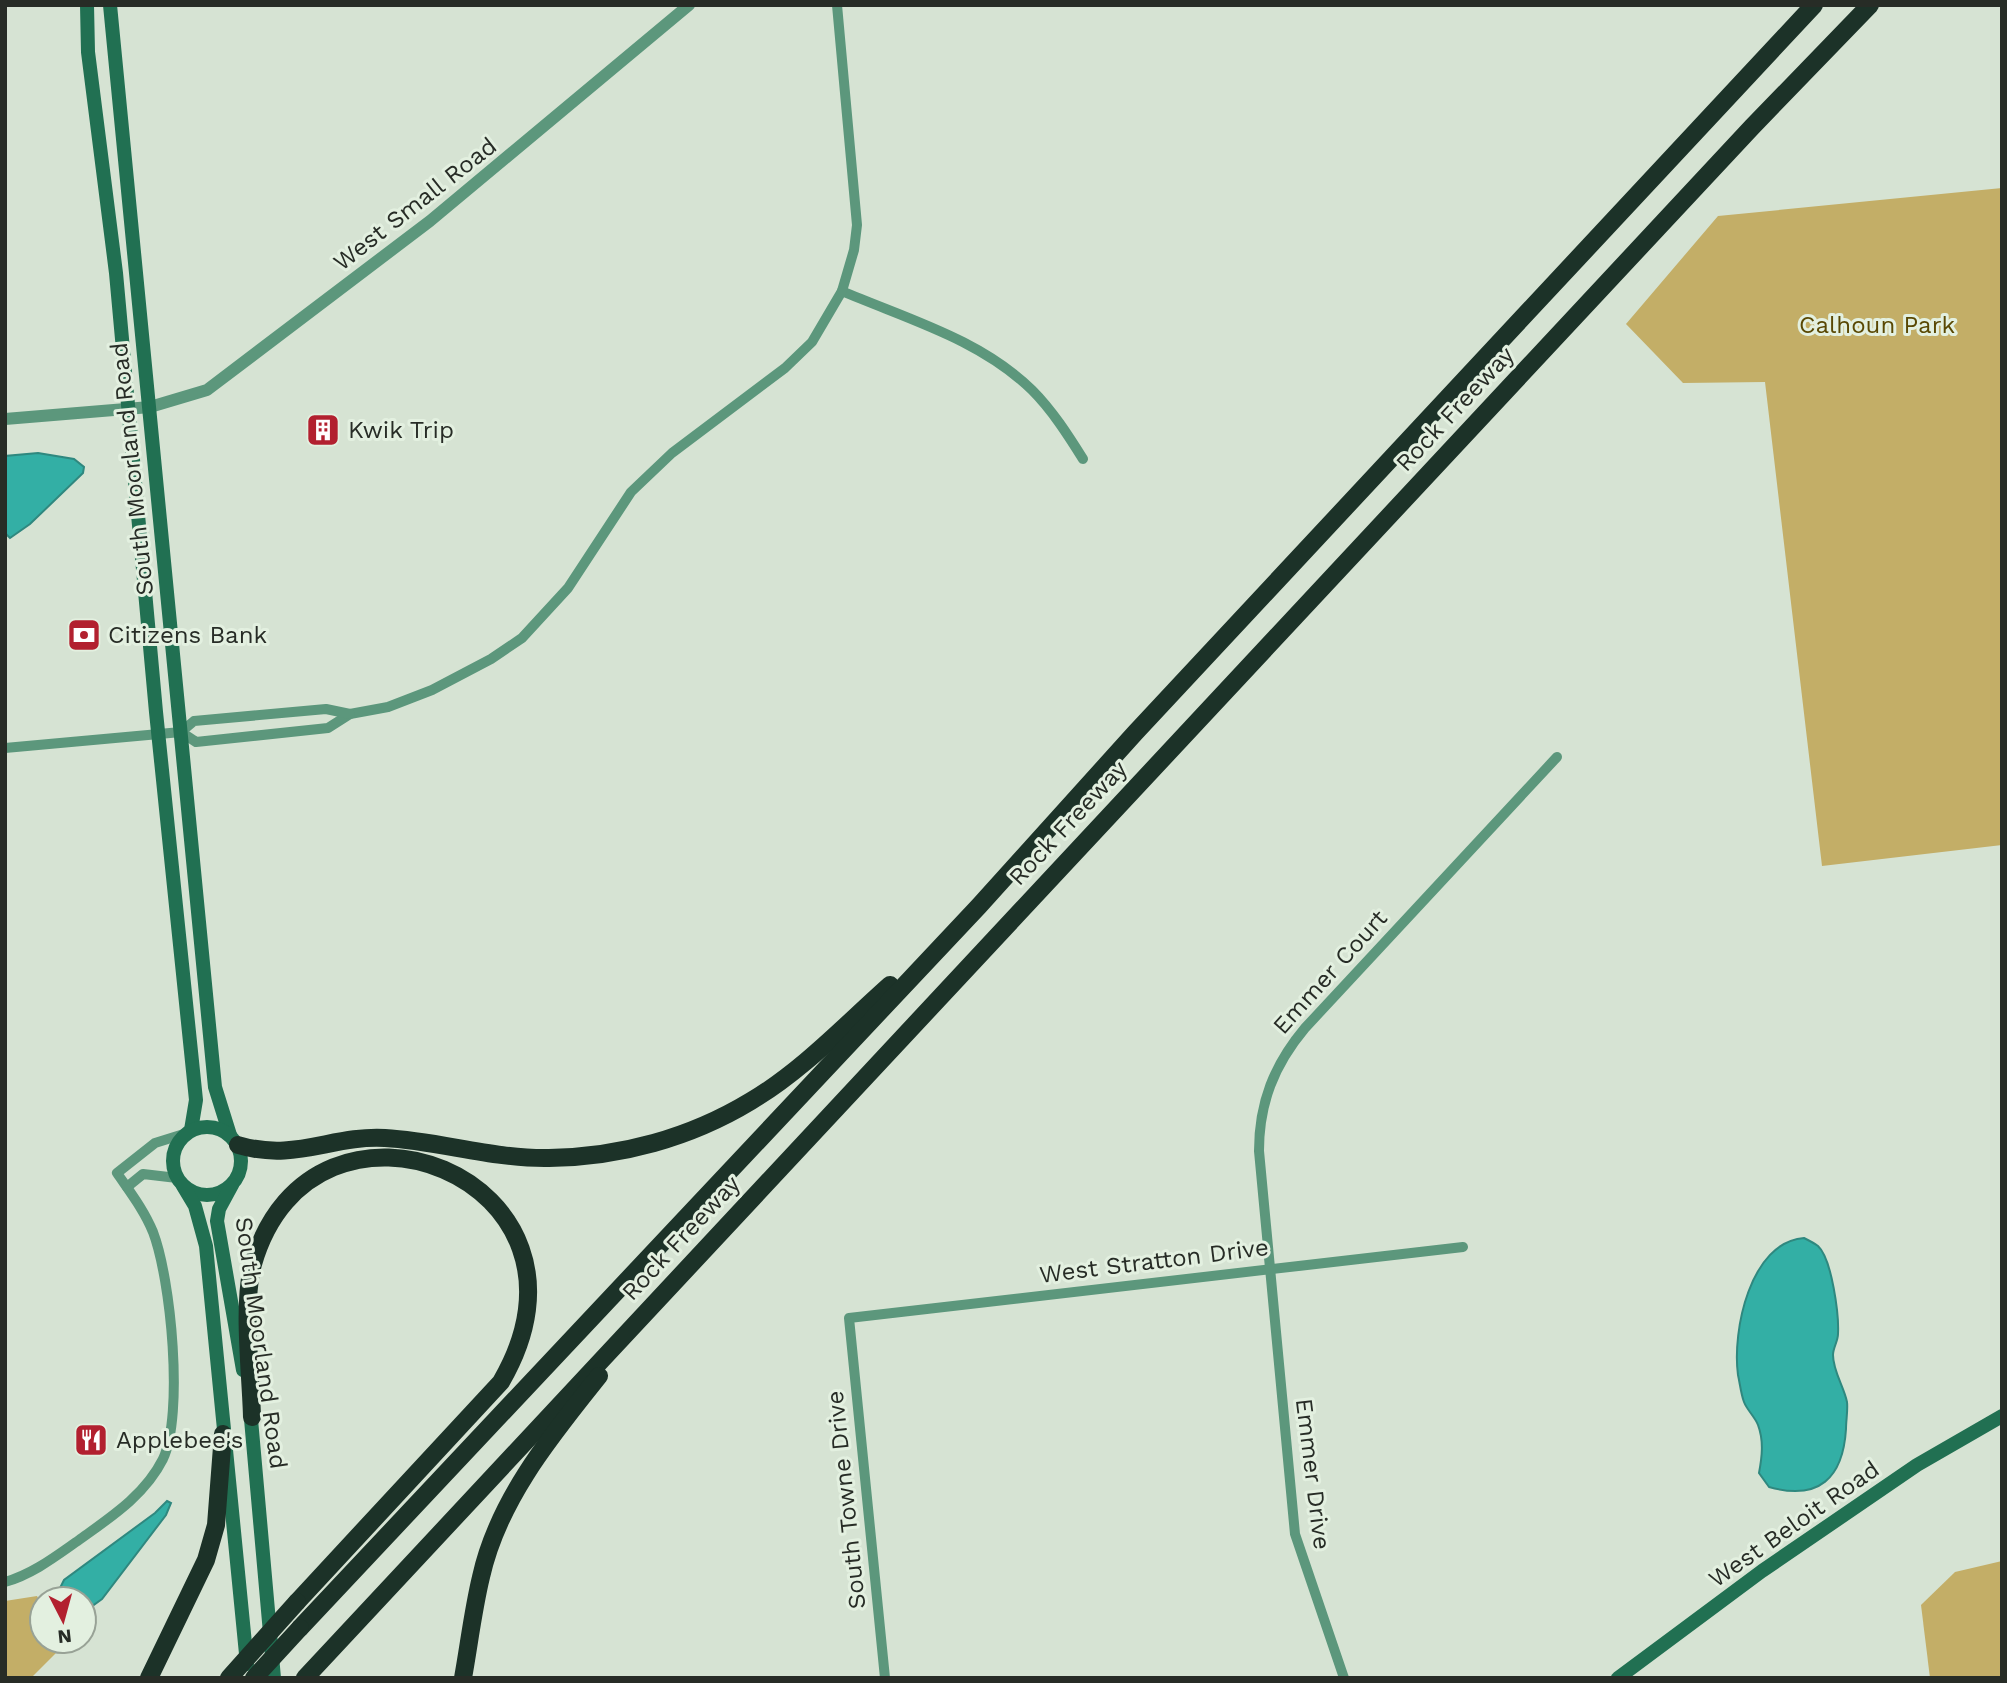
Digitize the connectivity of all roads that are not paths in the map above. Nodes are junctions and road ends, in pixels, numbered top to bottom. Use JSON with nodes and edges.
{"nodes":[{"id":1,"x":87,"y":5,"type":"edge"},
{"id":2,"x":110,"y":5,"type":"edge"},
{"id":3,"x":689,"y":5,"type":"edge"},
{"id":4,"x":837,"y":5,"type":"edge"},
{"id":5,"x":1814,"y":5,"type":"edge"},
{"id":6,"x":1870,"y":5,"type":"edge"},
{"id":7,"x":842,"y":290,"type":"junction"},
{"id":8,"x":150,"y":407,"type":"junction"},
{"id":9,"x":126,"y":409,"type":"junction"},
{"id":10,"x":5,"y":419,"type":"edge"},
{"id":11,"x":1083,"y":459,"type":"dead end"},
{"id":12,"x":350,"y":714,"type":"junction"},
{"id":13,"x":181,"y":732,"type":"junction"},
{"id":14,"x":158,"y":733,"type":"junction"},
{"id":15,"x":5,"y":748,"type":"edge"},
{"id":16,"x":1557,"y":757,"type":"dead end"},
{"id":17,"x":979,"y":906,"type":"junction"},
{"id":18,"x":189,"y":1132,"type":"junction"},
{"id":19,"x":234,"y":1140,"type":"junction"},
{"id":20,"x":180,"y":1182,"type":"junction"},
{"id":21,"x":232,"y":1185,"type":"junction"},
{"id":22,"x":127,"y":1187,"type":"junction"},
{"id":23,"x":1463,"y":1247,"type":"dead end"},
{"id":24,"x":1270,"y":1269,"type":"junction"},
{"id":25,"x":677,"y":1277,"type":"junction"},
{"id":26,"x":849,"y":1318,"type":"joint"},
{"id":27,"x":2002,"y":1416,"type":"edge"},
{"id":28,"x":252,"y":1417,"type":"junction"},
{"id":29,"x":223,"y":1434,"type":"junction"},
{"id":30,"x":5,"y":1582,"type":"edge"},
{"id":31,"x":149,"y":1678,"type":"edge"},
{"id":32,"x":229,"y":1678,"type":"edge"},
{"id":33,"x":251,"y":1678,"type":"edge"},
{"id":34,"x":274,"y":1678,"type":"edge"},
{"id":35,"x":305,"y":1678,"type":"edge"},
{"id":36,"x":463,"y":1678,"type":"edge"},
{"id":37,"x":885,"y":1678,"type":"edge"},
{"id":38,"x":1343,"y":1678,"type":"edge"},
{"id":39,"x":1618,"y":1678,"type":"edge"}],
"edges":[{"from":1,"to":9,"type":"main road","name":"South Moorland Road"},
{"from":2,"to":8,"type":"main road","name":"South Moorland Road"},
{"from":3,"to":8,"type":"street","name":"West Small Road"},
{"from":4,"to":7,"type":"street"},
{"from":5,"to":17,"type":"highway","name":"Rock Freeway"},
{"from":6,"to":25,"type":"highway","name":"Rock Freeway"},
{"from":7,"to":11,"type":"street"},
{"from":7,"to":12,"type":"street"},
{"from":8,"to":9,"type":"street","name":"West Small Road"},
{"from":8,"to":13,"type":"main road","name":"South Moorland Road"},
{"from":9,"to":10,"type":"street","name":"West Small Road"},
{"from":9,"to":14,"type":"main road","name":"South Moorland Road"},
{"from":12,"to":13,"type":"street"},
{"from":12,"to":13,"type":"street"},
{"from":13,"to":14,"type":"street"},
{"from":13,"to":19,"type":"main road","name":"South Moorland Road"},
{"from":14,"to":15,"type":"street"},
{"from":14,"to":18,"type":"main road","name":"South Moorland Road"},
{"from":16,"to":24,"type":"street","name":"Emmer Court"},
{"from":17,"to":19,"type":"highway"},
{"from":17,"to":33,"type":"highway","name":"Rock Freeway","bridge":true},
{"from":18,"to":19,"type":"main road"},
{"from":18,"to":20,"type":"main road"},
{"from":18,"to":22,"type":"street"},
{"from":19,"to":21,"type":"main road"},
{"from":20,"to":21,"type":"main road"},
{"from":20,"to":22,"type":"street"},
{"from":20,"to":29,"type":"main road","name":"South Moorland Road"},
{"from":21,"to":28,"type":"main road","name":"South Moorland Road"},
{"from":22,"to":30,"type":"street"},
{"from":23,"to":24,"type":"street","name":"West Stratton Drive"},
{"from":24,"to":26,"type":"street","name":"West Stratton Drive"},
{"from":24,"to":38,"type":"street","name":"Emmer Drive"},
{"from":25,"to":35,"type":"highway","name":"Rock Freeway"},
{"from":25,"to":36,"type":"highway"},
{"from":26,"to":37,"type":"street","name":"South Towne Drive"},
{"from":27,"to":39,"type":"main road","name":"West Beloit Road"},
{"from":28,"to":32,"type":"highway","bridge":true},
{"from":28,"to":34,"type":"main road","name":"South Moorland Road"},
{"from":29,"to":31,"type":"highway"},
{"from":29,"to":33,"type":"main road","name":"South Moorland Road"}]}
